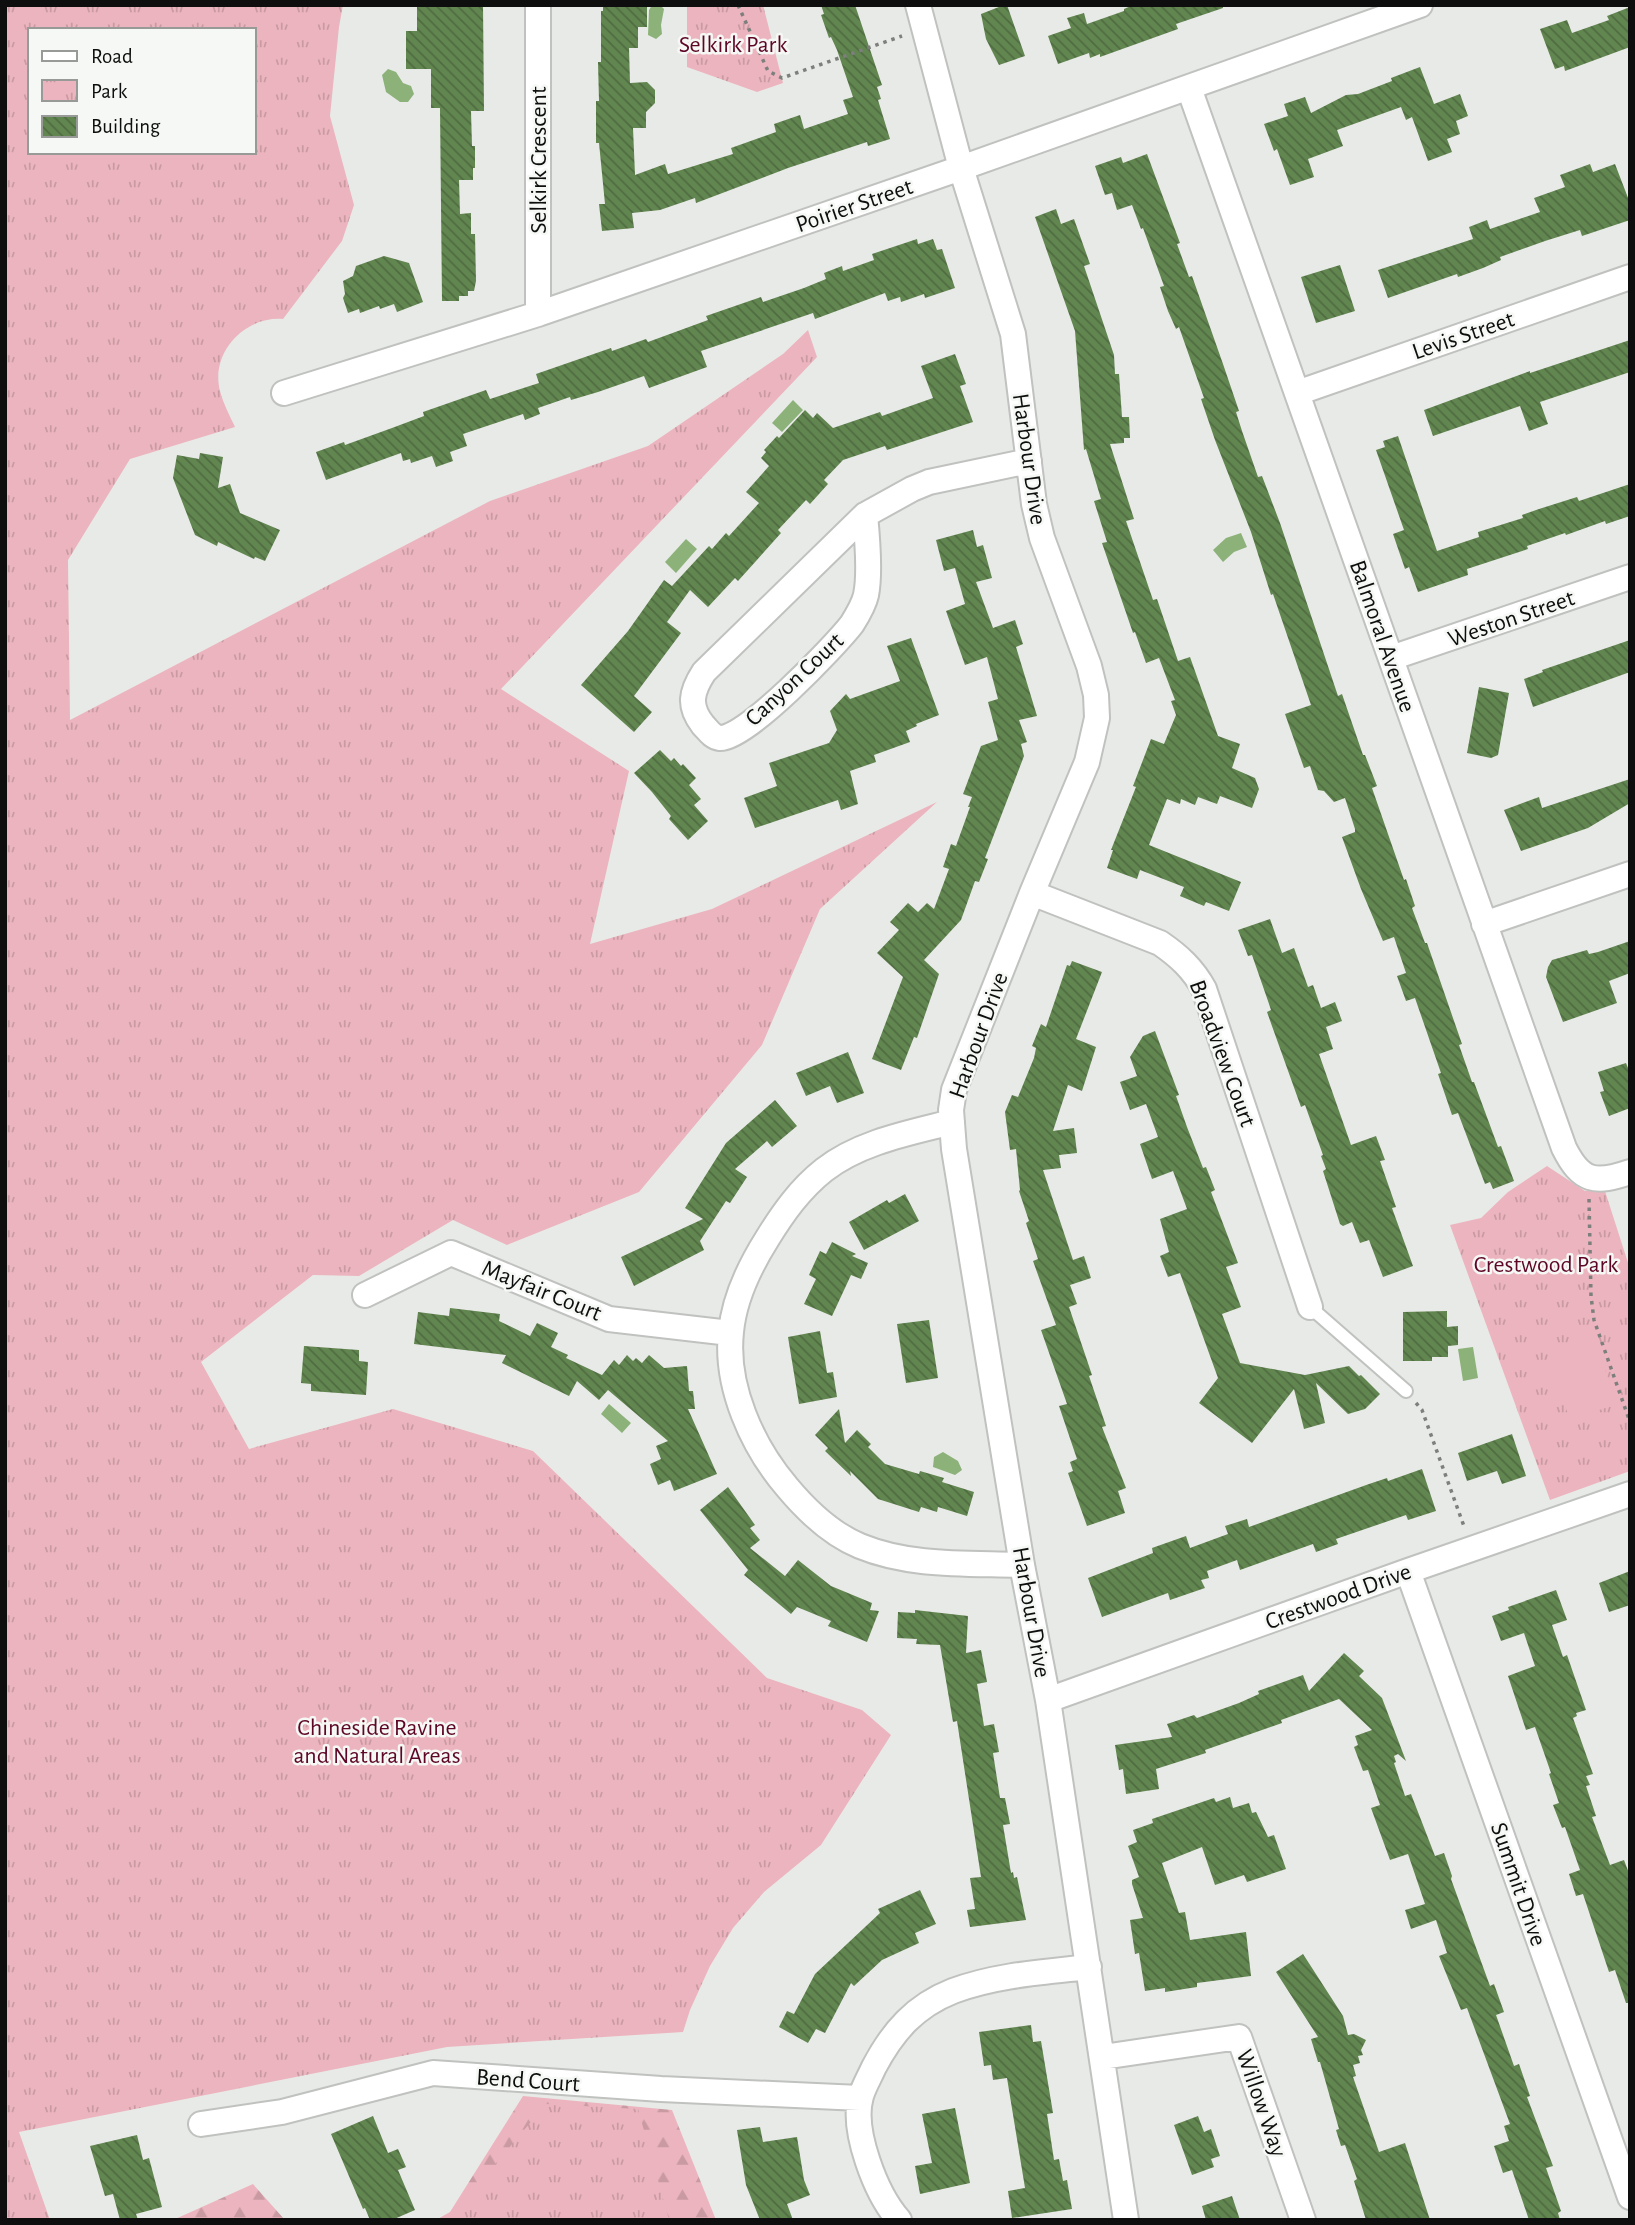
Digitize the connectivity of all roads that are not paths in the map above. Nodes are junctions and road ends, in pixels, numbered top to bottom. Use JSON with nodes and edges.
{"nodes":[{"id":1,"x":538,"y":5,"type":"edge"},
{"id":2,"x":1420,"y":5,"type":"edge"},
{"id":3,"x":921,"y":17,"type":"edge"},
{"id":4,"x":1189,"y":88,"type":"junction"},
{"id":5,"x":961,"y":168,"type":"junction"},
{"id":6,"x":1630,"y":277,"type":"edge"},
{"id":7,"x":538,"y":314,"type":"junction"},
{"id":8,"x":284,"y":393,"type":"dead end"},
{"id":9,"x":1297,"y":393,"type":"junction"},
{"id":10,"x":1028,"y":461,"type":"junction"},
{"id":11,"x":865,"y":514,"type":"junction"},
{"id":12,"x":1630,"y":577,"type":"edge"},
{"id":13,"x":1391,"y":658,"type":"junction"},
{"id":14,"x":1630,"y":874,"type":"edge"},
{"id":15,"x":1032,"y":893,"type":"junction"},
{"id":16,"x":1483,"y":924,"type":"junction"},
{"id":17,"x":952,"y":1122,"type":"junction"},
{"id":18,"x":1630,"y":1172,"type":"edge"},
{"id":19,"x":365,"y":1295,"type":"dead end"},
{"id":20,"x":1310,"y":1307,"type":"joint"},
{"id":21,"x":730,"y":1333,"type":"junction"},
{"id":22,"x":1406,"y":1391,"type":"road end"},
{"id":23,"x":1630,"y":1494,"type":"edge"},
{"id":24,"x":1022,"y":1565,"type":"junction"},
{"id":25,"x":1408,"y":1571,"type":"junction"},
{"id":26,"x":1048,"y":1700,"type":"junction"},
{"id":27,"x":1089,"y":1967,"type":"junction"},
{"id":28,"x":1103,"y":2057,"type":"junction"},
{"id":29,"x":860,"y":2098,"type":"junction"},
{"id":30,"x":201,"y":2124,"type":"dead end"},
{"id":31,"x":1630,"y":2197,"type":"edge"},
{"id":32,"x":899,"y":2220,"type":"edge"},
{"id":33,"x":1126,"y":2220,"type":"edge"},
{"id":34,"x":1303,"y":2220,"type":"edge"}],
"edges":[{"from":1,"to":7,"type":"street","name":"Selkirk Crescent"},
{"from":2,"to":4,"type":"street","name":"Poirier Street"},
{"from":3,"to":5,"type":"street","name":"Harbour Drive"},
{"from":4,"to":5,"type":"street","name":"Poirier Street"},
{"from":4,"to":9,"type":"street","name":"Balmoral Avenue"},
{"from":5,"to":7,"type":"street","name":"Poirier Street"},
{"from":5,"to":10,"type":"street","name":"Harbour Drive"},
{"from":6,"to":9,"type":"street","name":"Levis Street"},
{"from":7,"to":8,"type":"street","name":"Poirier Street"},
{"from":9,"to":13,"type":"street","name":"Balmoral Avenue"},
{"from":10,"to":11,"type":"street","name":"Canyon Court"},
{"from":10,"to":15,"type":"street","name":"Harbour Drive"},
{"from":11,"to":11,"type":"street","name":"Canyon Court"},
{"from":12,"to":13,"type":"street","name":"Weston Street"},
{"from":13,"to":16,"type":"street","name":"Balmoral Avenue"},
{"from":14,"to":16,"type":"street"},
{"from":15,"to":17,"type":"street","name":"Harbour Drive"},
{"from":15,"to":20,"type":"street","name":"Broadview Court"},
{"from":16,"to":18,"type":"street","name":"Balmoral Avenue"},
{"from":17,"to":21,"type":"street"},
{"from":17,"to":24,"type":"street","name":"Harbour Drive"},
{"from":19,"to":21,"type":"street","name":"Mayfair Court"},
{"from":20,"to":22,"type":"lane"},
{"from":21,"to":24,"type":"street"},
{"from":23,"to":25,"type":"street","name":"Crestwood Drive"},
{"from":24,"to":26,"type":"street","name":"Harbour Drive"},
{"from":25,"to":26,"type":"street","name":"Crestwood Drive"},
{"from":25,"to":31,"type":"street","name":"Summit Drive"},
{"from":26,"to":27,"type":"street","name":"Harbour Drive"},
{"from":27,"to":28,"type":"street","name":"Harbour Drive"},
{"from":27,"to":29,"type":"street"},
{"from":28,"to":33,"type":"street","name":"Harbour Drive"},
{"from":28,"to":34,"type":"street","name":"Willow Way"},
{"from":29,"to":30,"type":"street","name":"Bend Court"},
{"from":29,"to":32,"type":"street"}]}
